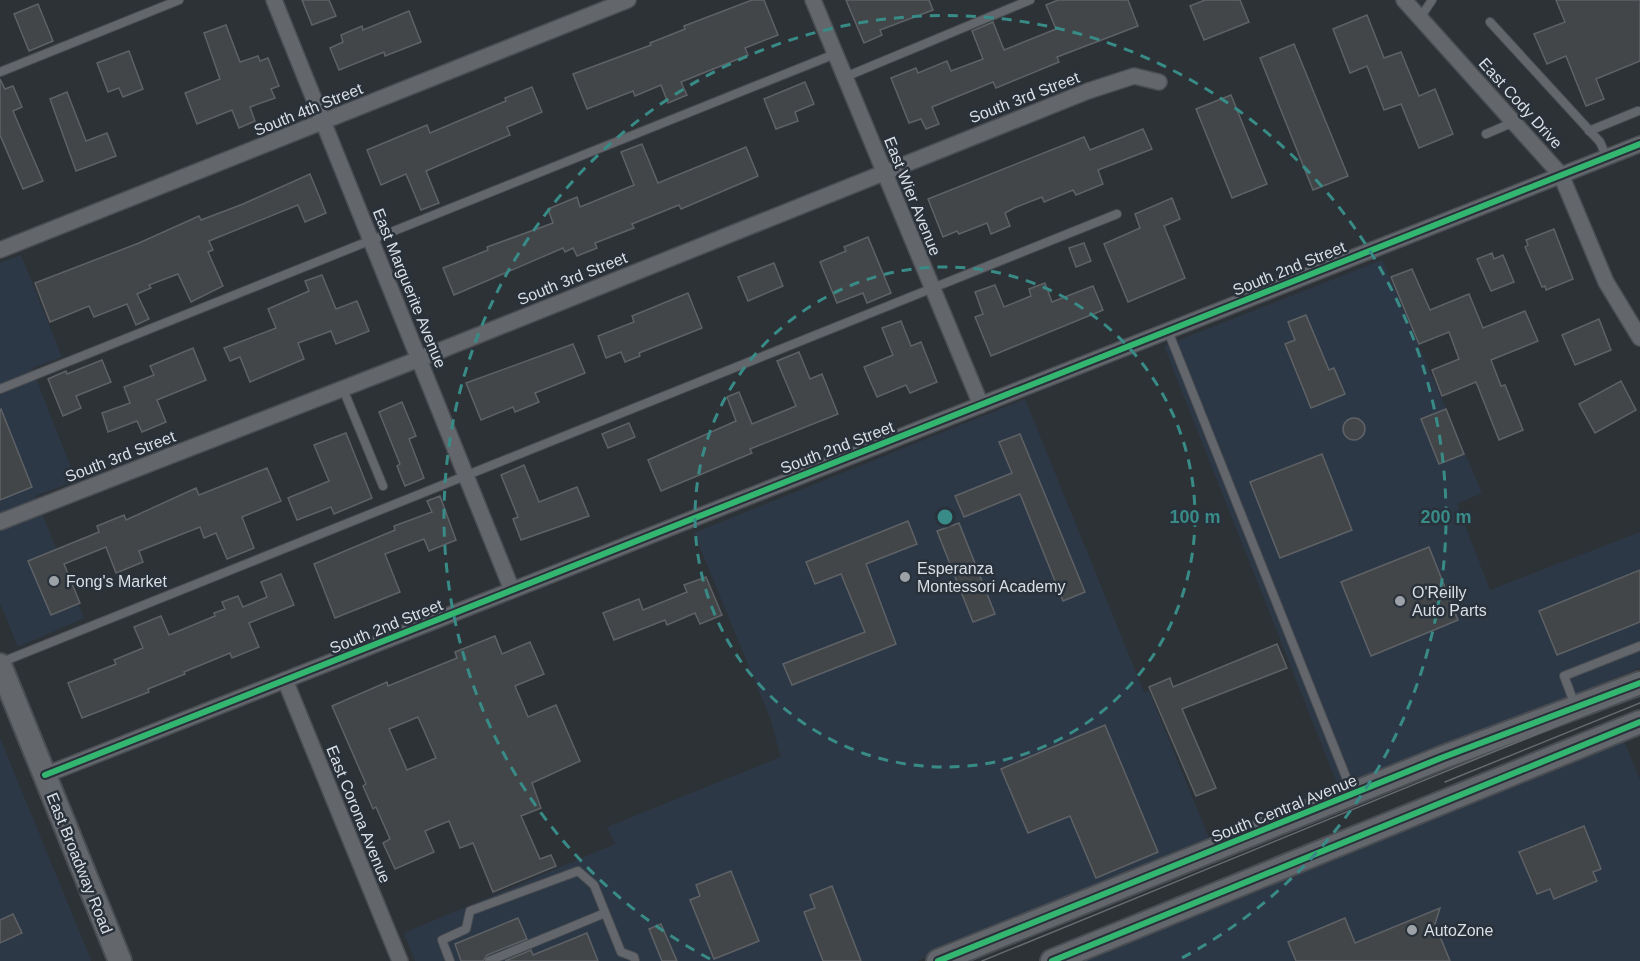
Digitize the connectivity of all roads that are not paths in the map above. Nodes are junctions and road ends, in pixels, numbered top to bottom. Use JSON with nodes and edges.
{"nodes":[{"id":1,"x":179,"y":0,"type":"edge"},
{"id":2,"x":274,"y":0,"type":"edge"},
{"id":3,"x":628,"y":0,"type":"edge"},
{"id":4,"x":813,"y":0,"type":"edge"},
{"id":5,"x":1029,"y":0,"type":"edge"},
{"id":6,"x":1404,"y":0,"type":"edge"},
{"id":7,"x":1432,"y":0,"type":"edge"},
{"id":8,"x":1420,"y":18,"type":"junction"},
{"id":9,"x":1490,"y":22,"type":"dead end"},
{"id":10,"x":835,"y":54,"type":"junction"},
{"id":11,"x":0,"y":72,"type":"edge"},
{"id":12,"x":845,"y":77,"type":"junction"},
{"id":13,"x":1159,"y":82,"type":"dead end"},
{"id":14,"x":1638,"y":111,"type":"dead end"},
{"id":15,"x":1515,"y":122,"type":"junction"},
{"id":16,"x":323,"y":123,"type":"junction"},
{"id":17,"x":1589,"y":131,"type":"junction"},
{"id":18,"x":1486,"y":134,"type":"dead end"},
{"id":19,"x":1640,"y":144,"type":"edge"},
{"id":20,"x":1606,"y":158,"type":"junction"},
{"id":21,"x":884,"y":172,"type":"junction"},
{"id":22,"x":1561,"y":175,"type":"junction"},
{"id":23,"x":1117,"y":214,"type":"dead end"},
{"id":24,"x":371,"y":240,"type":"junction"},
{"id":25,"x":0,"y":250,"type":"edge"},
{"id":26,"x":932,"y":289,"type":"junction"},
{"id":27,"x":1168,"y":331,"type":"junction"},
{"id":28,"x":1640,"y":338,"type":"edge"},
{"id":29,"x":419,"y":359,"type":"junction"},
{"id":30,"x":0,"y":388,"type":"edge"},
{"id":31,"x":343,"y":389,"type":"junction"},
{"id":32,"x":981,"y":405,"type":"junction"},
{"id":33,"x":465,"y":477,"type":"junction"},
{"id":34,"x":383,"y":486,"type":"dead end"},
{"id":35,"x":0,"y":522,"type":"edge"},
{"id":36,"x":512,"y":590,"type":"junction"},
{"id":37,"x":1640,"y":646,"type":"edge"},
{"id":38,"x":0,"y":664,"type":"edge"},
{"id":39,"x":285,"y":680,"type":"junction"},
{"id":40,"x":1640,"y":683,"type":"edge"},
{"id":41,"x":1576,"y":709,"type":"junction"},
{"id":42,"x":1638,"y":727,"type":"edge"},
{"id":43,"x":45,"y":775,"type":"junction"},
{"id":44,"x":1353,"y":794,"type":"junction"},
{"id":45,"x":605,"y":913,"type":"junction"},
{"id":46,"x":120,"y":961,"type":"edge"},
{"id":47,"x":400,"y":961,"type":"edge"},
{"id":48,"x":450,"y":961,"type":"edge"},
{"id":49,"x":489,"y":961,"type":"edge"},
{"id":50,"x":635,"y":961,"type":"edge"},
{"id":51,"x":938,"y":961,"type":"edge"},
{"id":52,"x":1052,"y":961,"type":"edge"}],
"edges":[{"from":1,"to":11,"type":"lane"},
{"from":2,"to":16,"type":"street","name":"East Marguerite Avenue"},
{"from":3,"to":16,"type":"street","name":"South 4th Street"},
{"from":4,"to":10,"type":"street","name":"East Wier Avenue"},
{"from":5,"to":12,"type":"lane"},
{"from":6,"to":8,"type":"street","name":"East Cody Drive"},
{"from":7,"to":8,"type":"lane"},
{"from":8,"to":15,"type":"street","name":"East Cody Drive"},
{"from":9,"to":17,"type":"lane"},
{"from":10,"to":12,"type":"street","name":"East Wier Avenue"},
{"from":10,"to":24,"type":"lane"},
{"from":12,"to":21,"type":"street","name":"East Wier Avenue"},
{"from":13,"to":21,"type":"street","name":"South 3rd Street"},
{"from":14,"to":17,"type":"lane"},
{"from":15,"to":18,"type":"lane"},
{"from":15,"to":22,"type":"street","name":"East Cody Drive"},
{"from":16,"to":24,"type":"street","name":"East Marguerite Avenue"},
{"from":16,"to":25,"type":"street","name":"South 4th Street"},
{"from":17,"to":20,"type":"lane"},
{"from":19,"to":20,"type":"street","name":"South 2nd Street"},
{"from":20,"to":22,"type":"street","name":"South 2nd Street"},
{"from":21,"to":26,"type":"street","name":"East Wier Avenue"},
{"from":21,"to":29,"type":"street","name":"South 3rd Street"},
{"from":22,"to":27,"type":"street","name":"South 2nd Street"},
{"from":22,"to":28,"type":"street","name":"East Cody Drive"},
{"from":23,"to":26,"type":"lane"},
{"from":24,"to":29,"type":"street","name":"East Marguerite Avenue"},
{"from":24,"to":30,"type":"lane"},
{"from":26,"to":32,"type":"street","name":"East Wier Avenue"},
{"from":26,"to":33,"type":"lane"},
{"from":27,"to":32,"type":"street","name":"South 2nd Street"},
{"from":27,"to":44,"type":"lane"},
{"from":29,"to":31,"type":"street","name":"South 3rd Street"},
{"from":29,"to":33,"type":"street","name":"East Marguerite Avenue"},
{"from":31,"to":34,"type":"lane"},
{"from":31,"to":35,"type":"street","name":"South 3rd Street"},
{"from":32,"to":36,"type":"street","name":"South 2nd Street"},
{"from":33,"to":36,"type":"street","name":"East Marguerite Avenue"},
{"from":33,"to":38,"type":"lane"},
{"from":36,"to":39,"type":"street","name":"South 2nd Street"},
{"from":37,"to":41,"type":"lane"},
{"from":38,"to":43,"type":"main road","name":"East Broadway Road"},
{"from":39,"to":43,"type":"street","name":"South 2nd Street"},
{"from":39,"to":47,"type":"street","name":"East Corona Avenue"},
{"from":40,"to":41,"type":"main road","name":"South Central Avenue"},
{"from":41,"to":44,"type":"main road","name":"South Central Avenue"},
{"from":42,"to":52,"type":"main road"},
{"from":43,"to":46,"type":"main road","name":"East Broadway Road"},
{"from":44,"to":51,"type":"main road","name":"South Central Avenue"},
{"from":45,"to":48,"type":"lane"},
{"from":45,"to":49,"type":"lane"},
{"from":45,"to":50,"type":"lane"}]}
